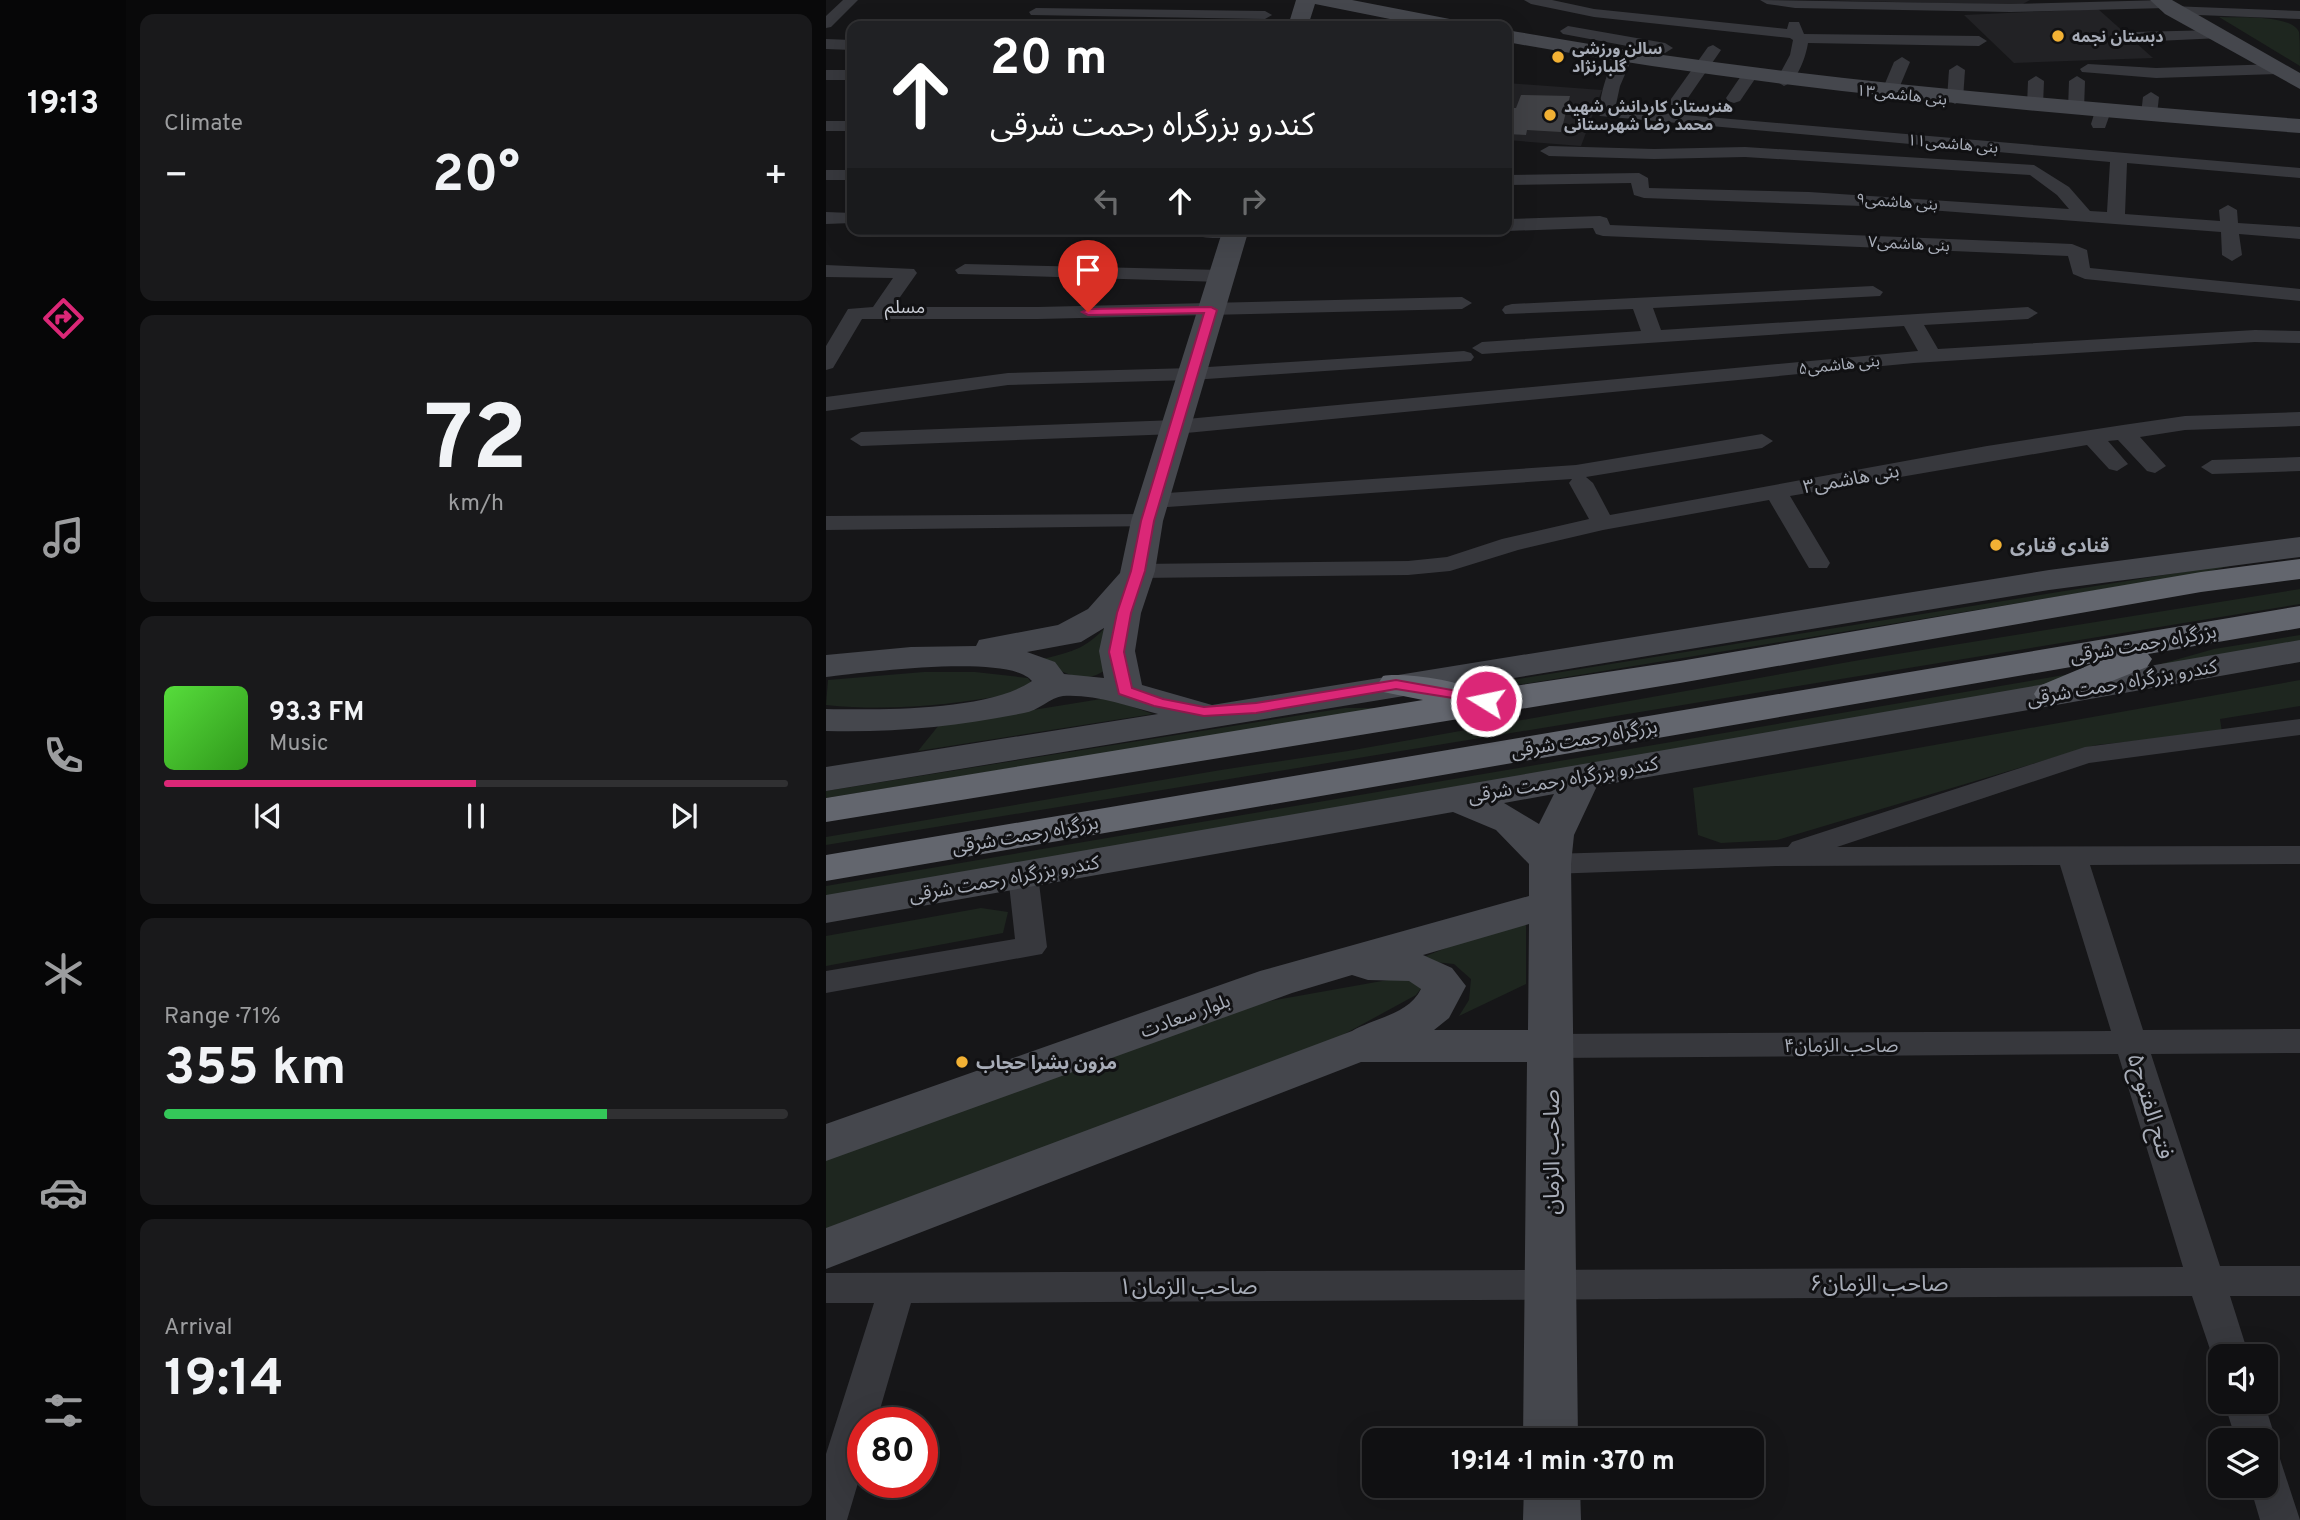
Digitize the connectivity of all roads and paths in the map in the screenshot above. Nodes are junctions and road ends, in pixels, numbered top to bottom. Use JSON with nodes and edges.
{"nodes":[{"id":1,"x":1306,"y":0,"type":"edge"},
{"id":2,"x":1324,"y":0,"type":"edge"},
{"id":3,"x":1531,"y":0,"type":"edge"},
{"id":4,"x":1767,"y":0,"type":"edge"},
{"id":5,"x":826,"y":1,"type":"edge"},
{"id":6,"x":850,"y":1,"type":"edge"},
{"id":7,"x":1794,"y":2,"type":"edge"},
{"id":8,"x":2165,"y":5,"type":"edge"},
{"id":9,"x":1041,"y":6,"type":"edge"},
{"id":10,"x":1594,"y":13,"type":"junction"},
{"id":11,"x":1265,"y":15,"type":"dead end"},
{"id":12,"x":2300,"y":15,"type":"edge"},
{"id":13,"x":1030,"y":21,"type":"edge"},
{"id":14,"x":1300,"y":21,"type":"edge"},
{"id":15,"x":1430,"y":21,"type":"edge"},
{"id":16,"x":826,"y":24,"type":"edge"},
{"id":17,"x":1568,"y":31,"type":"junction"},
{"id":18,"x":2216,"y":35,"type":"junction"},
{"id":19,"x":1798,"y":36,"type":"junction"},
{"id":20,"x":1512,"y":37,"type":"edge"},
{"id":21,"x":2135,"y":37,"type":"dead end"},
{"id":22,"x":1979,"y":41,"type":"dead end"},
{"id":23,"x":826,"y":44,"type":"edge"},
{"id":24,"x":1548,"y":44,"type":"junction"},
{"id":25,"x":847,"y":45,"type":"edge"},
{"id":26,"x":1665,"y":48,"type":"dead end"},
{"id":27,"x":1798,"y":55,"type":"junction"},
{"id":28,"x":1818,"y":56,"type":"dead end"},
{"id":29,"x":1624,"y":58,"type":"junction"},
{"id":30,"x":1707,"y":59,"type":"junction"},
{"id":31,"x":1902,"y":62,"type":"dead end"},
{"id":32,"x":2277,"y":69,"type":"junction"},
{"id":33,"x":1956,"y":70,"type":"dead end"},
{"id":34,"x":826,"y":75,"type":"edge"},
{"id":35,"x":847,"y":75,"type":"edge"},
{"id":36,"x":1749,"y":76,"type":"junction"},
{"id":37,"x":1784,"y":81,"type":"junction"},
{"id":38,"x":2036,"y":81,"type":"dead end"},
{"id":39,"x":2300,"y":82,"type":"edge"},
{"id":40,"x":1889,"y":93,"type":"junction"},
{"id":41,"x":1734,"y":98,"type":"dead end"},
{"id":42,"x":1955,"y":99,"type":"junction"},
{"id":43,"x":1676,"y":102,"type":"dead end"},
{"id":44,"x":2035,"y":105,"type":"junction"},
{"id":45,"x":2076,"y":109,"type":"junction"},
{"id":46,"x":826,"y":125,"type":"edge"},
{"id":47,"x":847,"y":125,"type":"edge"},
{"id":48,"x":2300,"y":126,"type":"edge"},
{"id":49,"x":1549,"y":151,"type":"dead end"},
{"id":50,"x":2119,"y":158,"type":"junction"},
{"id":51,"x":2259,"y":162,"type":"junction"},
{"id":52,"x":2189,"y":164,"type":"junction"},
{"id":53,"x":2300,"y":173,"type":"edge"},
{"id":54,"x":826,"y":175,"type":"edge"},
{"id":55,"x":847,"y":175,"type":"edge"},
{"id":56,"x":1512,"y":180,"type":"edge"},
{"id":57,"x":2190,"y":187,"type":"dead end"},
{"id":58,"x":2264,"y":191,"type":"dead end"},
{"id":59,"x":2085,"y":216,"type":"junction"},
{"id":60,"x":826,"y":218,"type":"edge"},
{"id":61,"x":847,"y":218,"type":"edge"},
{"id":62,"x":2116,"y":218,"type":"junction"},
{"id":63,"x":2229,"y":219,"type":"junction"},
{"id":64,"x":1512,"y":226,"type":"edge"},
{"id":65,"x":2300,"y":233,"type":"edge"},
{"id":66,"x":1234,"y":235,"type":"edge"},
{"id":67,"x":2232,"y":255,"type":"dead end"},
{"id":68,"x":965,"y":270,"type":"dead end"},
{"id":69,"x":826,"y":271,"type":"edge"},
{"id":70,"x":1222,"y":276,"type":"junction"},
{"id":71,"x":1873,"y":292,"type":"dead end"},
{"id":72,"x":2300,"y":295,"type":"edge"},
{"id":73,"x":1734,"y":299,"type":"junction"},
{"id":74,"x":1462,"y":303,"type":"dead end"},
{"id":75,"x":1641,"y":303,"type":"junction"},
{"id":76,"x":1211,"y":310,"type":"junction"},
{"id":77,"x":1513,"y":310,"type":"dead end"},
{"id":78,"x":879,"y":313,"type":"junction"},
{"id":79,"x":2028,"y":313,"type":"dead end"},
{"id":80,"x":1911,"y":320,"type":"junction"},
{"id":81,"x":1751,"y":331,"type":"junction"},
{"id":82,"x":835,"y":333,"type":"edge"},
{"id":83,"x":1653,"y":337,"type":"junction"},
{"id":84,"x":2300,"y":337,"type":"edge"},
{"id":85,"x":1931,"y":356,"type":"junction"},
{"id":86,"x":826,"y":364,"type":"edge"},
{"id":87,"x":1192,"y":374,"type":"junction"},
{"id":88,"x":826,"y":404,"type":"edge"},
{"id":89,"x":2300,"y":419,"type":"edge"},
{"id":90,"x":1176,"y":427,"type":"junction"},
{"id":91,"x":2123,"y":432,"type":"junction"},
{"id":92,"x":2091,"y":437,"type":"junction"},
{"id":93,"x":861,"y":439,"type":"dead end"},
{"id":94,"x":1762,"y":441,"type":"dead end"},
{"id":95,"x":2117,"y":464,"type":"dead end"},
{"id":96,"x":2300,"y":464,"type":"edge"},
{"id":97,"x":2155,"y":466,"type":"dead end"},
{"id":98,"x":2212,"y":467,"type":"dead end"},
{"id":99,"x":1581,"y":483,"type":"dead end"},
{"id":100,"x":1776,"y":491,"type":"junction"},
{"id":101,"x":1150,"y":511,"type":"junction"},
{"id":102,"x":826,"y":523,"type":"edge"},
{"id":103,"x":1603,"y":523,"type":"junction"},
{"id":104,"x":2300,"y":547,"type":"edge"},
{"id":105,"x":2300,"y":554,"type":"edge"},
{"id":106,"x":1818,"y":563,"type":"dead end"},
{"id":107,"x":2300,"y":569,"type":"edge"},
{"id":108,"x":1138,"y":571,"type":"junction"},
{"id":109,"x":2201,"y":582,"type":"junction"},
{"id":110,"x":2300,"y":617,"type":"edge"},
{"id":111,"x":2186,"y":636,"type":"junction"},
{"id":112,"x":2300,"y":651,"type":"edge"},
{"id":113,"x":923,"y":656,"type":"junction"},
{"id":114,"x":826,"y":666,"type":"edge"},
{"id":115,"x":1053,"y":684,"type":"junction"},
{"id":116,"x":1396,"y":684,"type":"junction"},
{"id":117,"x":1125,"y":691,"type":"junction"},
{"id":118,"x":2052,"y":694,"type":"junction"},
{"id":119,"x":1486,"y":701,"type":"junction"},
{"id":120,"x":1256,"y":708,"type":"junction"},
{"id":121,"x":826,"y":720,"type":"edge"},
{"id":122,"x":873,"y":721,"type":"junction"},
{"id":123,"x":2300,"y":727,"type":"edge"},
{"id":124,"x":842,"y":776,"type":"edge"},
{"id":125,"x":1581,"y":777,"type":"junction"},
{"id":126,"x":1451,"y":798,"type":"junction"},
{"id":127,"x":826,"y":810,"type":"edge"},
{"id":128,"x":2300,"y":855,"type":"edge"},
{"id":129,"x":2072,"y":856,"type":"junction"},
{"id":130,"x":1776,"y":857,"type":"junction"},
{"id":131,"x":826,"y":868,"type":"edge"},
{"id":132,"x":1023,"y":875,"type":"junction"},
{"id":133,"x":1550,"y":884,"type":"junction"},
{"id":134,"x":826,"y":909,"type":"edge"},
{"id":135,"x":826,"y":982,"type":"edge"},
{"id":136,"x":1276,"y":982,"type":"junction"},
{"id":137,"x":2300,"y":1041,"type":"edge"},
{"id":138,"x":2131,"y":1043,"type":"junction"},
{"id":139,"x":1357,"y":1046,"type":"junction"},
{"id":140,"x":1551,"y":1046,"type":"junction"},
{"id":141,"x":826,"y":1143,"type":"edge"},
{"id":142,"x":826,"y":1249,"type":"edge"},
{"id":143,"x":2300,"y":1281,"type":"edge"},
{"id":144,"x":2206,"y":1282,"type":"junction"},
{"id":145,"x":1551,"y":1284,"type":"junction"},
{"id":146,"x":826,"y":1288,"type":"edge"},
{"id":147,"x":897,"y":1288,"type":"junction"},
{"id":148,"x":2226,"y":1344,"type":"edge"},
{"id":149,"x":1552,"y":1428,"type":"edge"},
{"id":150,"x":1552,"y":1498,"type":"edge"},
{"id":151,"x":2274,"y":1498,"type":"edge"},
{"id":152,"x":826,"y":1520,"type":"edge"},
{"id":153,"x":1552,"y":1520,"type":"edge"},
{"id":154,"x":2281,"y":1520,"type":"edge"}],
"edges":[{"from":1,"to":14,"type":"street"},
{"from":2,"to":15,"type":"street"},
{"from":3,"to":10,"type":"street"},
{"from":4,"to":7,"type":"street"},
{"from":5,"to":6,"type":"street"},
{"from":6,"to":16,"type":"street"},
{"from":7,"to":8,"type":"street"},
{"from":7,"to":19,"type":"street"},
{"from":8,"to":12,"type":"street"},
{"from":8,"to":18,"type":"street"},
{"from":9,"to":11,"type":"street"},
{"from":9,"to":13,"type":"street"},
{"from":10,"to":17,"type":"street"},
{"from":10,"to":19,"type":"street"},
{"from":17,"to":24,"type":"street"},
{"from":17,"to":26,"type":"street"},
{"from":18,"to":21,"type":"street"},
{"from":18,"to":32,"type":"street"},
{"from":19,"to":22,"type":"street"},
{"from":19,"to":27,"type":"street"},
{"from":20,"to":24,"type":"street","name":"بنی هاشمی۱۳"},
{"from":23,"to":25,"type":"street"},
{"from":24,"to":29,"type":"street","name":"بنی هاشمی۱۳"},
{"from":27,"to":28,"type":"street"},
{"from":27,"to":37,"type":"street"},
{"from":29,"to":30,"type":"street","name":"بنی هاشمی۱۳"},
{"from":29,"to":50,"type":"street","name":"بنی هاشمی۱۱"},
{"from":30,"to":36,"type":"street","name":"بنی هاشمی۱۳"},
{"from":30,"to":43,"type":"street"},
{"from":31,"to":40,"type":"street"},
{"from":32,"to":39,"type":"street"},
{"from":32,"to":45,"type":"street"},
{"from":33,"to":42,"type":"street"},
{"from":34,"to":35,"type":"street"},
{"from":36,"to":37,"type":"street","name":"بنی هاشمی۱۳"},
{"from":36,"to":41,"type":"street"},
{"from":37,"to":40,"type":"street","name":"بنی هاشمی۱۳"},
{"from":38,"to":44,"type":"street"},
{"from":40,"to":42,"type":"street","name":"بنی هاشمی۱۳"},
{"from":42,"to":44,"type":"street","name":"بنی هاشمی۱۳"},
{"from":44,"to":45,"type":"street","name":"بنی هاشمی۱۳"},
{"from":45,"to":48,"type":"street","name":"بنی هاشمی۱۳"},
{"from":46,"to":47,"type":"street"},
{"from":49,"to":59,"type":"street"},
{"from":50,"to":52,"type":"street","name":"بنی هاشمی۱۱"},
{"from":50,"to":62,"type":"street"},
{"from":51,"to":52,"type":"street","name":"بنی هاشمی۱۱"},
{"from":51,"to":53,"type":"street","name":"بنی هاشمی۱۱"},
{"from":51,"to":58,"type":"street"},
{"from":52,"to":57,"type":"street"},
{"from":54,"to":55,"type":"street"},
{"from":56,"to":59,"type":"street","name":"بنی هاشمی۹"},
{"from":59,"to":62,"type":"street","name":"بنی هاشمی۹"},
{"from":60,"to":61,"type":"street"},
{"from":62,"to":63,"type":"street","name":"بنی هاشمی۹"},
{"from":63,"to":65,"type":"street","name":"بنی هاشمی۹"},
{"from":63,"to":67,"type":"street"},
{"from":64,"to":72,"type":"street","name":"بنی هاشمی۷"},
{"from":66,"to":70,"type":"street"},
{"from":68,"to":70,"type":"street"},
{"from":69,"to":78,"type":"street"},
{"from":70,"to":76,"type":"street"},
{"from":71,"to":73,"type":"street"},
{"from":73,"to":75,"type":"street"},
{"from":73,"to":81,"type":"street"},
{"from":74,"to":76,"type":"street"},
{"from":75,"to":77,"type":"street"},
{"from":75,"to":83,"type":"street"},
{"from":76,"to":78,"type":"street"},
{"from":76,"to":87,"type":"street"},
{"from":78,"to":82,"type":"street"},
{"from":79,"to":80,"type":"street"},
{"from":80,"to":81,"type":"street"},
{"from":80,"to":85,"type":"street"},
{"from":81,"to":83,"type":"street"},
{"from":82,"to":86,"type":"street"},
{"from":83,"to":87,"type":"street"},
{"from":84,"to":85,"type":"street","name":"بنی هاشمی۵"},
{"from":85,"to":90,"type":"street","name":"بنی هاشمی۵"},
{"from":87,"to":88,"type":"street"},
{"from":87,"to":90,"type":"street"},
{"from":89,"to":91,"type":"street","name":"بنی هاشمی۳"},
{"from":90,"to":93,"type":"street","name":"بنی هاشمی۵"},
{"from":90,"to":101,"type":"street"},
{"from":91,"to":92,"type":"street","name":"بنی هاشمی۳"},
{"from":91,"to":97,"type":"street"},
{"from":92,"to":95,"type":"street"},
{"from":92,"to":100,"type":"street","name":"بنی هاشمی۳"},
{"from":94,"to":101,"type":"street"},
{"from":96,"to":98,"type":"street"},
{"from":99,"to":103,"type":"street"},
{"from":100,"to":103,"type":"street","name":"بنی هاشمی۳"},
{"from":100,"to":106,"type":"street"},
{"from":101,"to":102,"type":"street"},
{"from":101,"to":108,"type":"street"},
{"from":103,"to":108,"type":"street","name":"بنی هاشمی۳"},
{"from":104,"to":116,"type":"street"},
{"from":105,"to":109,"type":"highway"},
{"from":107,"to":109,"type":"highway"},
{"from":108,"to":113,"type":"street"},
{"from":108,"to":117,"type":"street"},
{"from":109,"to":119,"type":"highway"},
{"from":110,"to":111,"type":"highway","name":"بزرگراه رحمت شرقی"},
{"from":111,"to":118,"type":"highway"},
{"from":111,"to":131,"type":"highway","name":"بزرگراه رحمت شرقی"},
{"from":112,"to":118,"type":"street","name":"کندرو بزرگراه رحمت شرقی"},
{"from":113,"to":114,"type":"street"},
{"from":113,"to":115,"type":"street"},
{"from":115,"to":117,"type":"street"},
{"from":115,"to":122,"type":"street"},
{"from":116,"to":119,"type":"highway"},
{"from":116,"to":120,"type":"street"},
{"from":117,"to":120,"type":"street"},
{"from":118,"to":125,"type":"street","name":"کندرو بزرگراه رحمت شرقی"},
{"from":119,"to":127,"type":"highway"},
{"from":120,"to":124,"type":"street"},
{"from":121,"to":122,"type":"street"},
{"from":122,"to":124,"type":"street"},
{"from":123,"to":130,"type":"street"},
{"from":125,"to":126,"type":"street","name":"کندرو بزرگراه رحمت شرقی"},
{"from":125,"to":133,"type":"street","name":"صاحب الزمان"},
{"from":126,"to":132,"type":"street","name":"کندرو بزرگراه رحمت شرقی"},
{"from":126,"to":133,"type":"street"},
{"from":128,"to":129,"type":"street"},
{"from":129,"to":130,"type":"street"},
{"from":129,"to":138,"type":"street","name":"فتح الفتوح۵"},
{"from":130,"to":133,"type":"street"},
{"from":132,"to":134,"type":"street","name":"کندرو بزرگراه رحمت شرقی"},
{"from":132,"to":135,"type":"street"},
{"from":133,"to":136,"type":"street","name":"بلوار سعادت"},
{"from":133,"to":140,"type":"street","name":"صاحب الزمان"},
{"from":136,"to":139,"type":"street"},
{"from":136,"to":141,"type":"street","name":"بلوار سعادت"},
{"from":137,"to":138,"type":"street","name":"صاحب الزمان۴"},
{"from":138,"to":140,"type":"street","name":"صاحب الزمان۴"},
{"from":138,"to":144,"type":"street","name":"فتح الفتوح۵"},
{"from":139,"to":140,"type":"street"},
{"from":139,"to":142,"type":"street"},
{"from":140,"to":145,"type":"street","name":"صاحب الزمان"},
{"from":143,"to":144,"type":"street","name":"صاحب الزمان۶"},
{"from":144,"to":145,"type":"street","name":"صاحب الزمان۶"},
{"from":144,"to":148,"type":"street","name":"فتح الفتوح۵"},
{"from":145,"to":147,"type":"street","name":"صاحب الزمان۱"},
{"from":145,"to":149,"type":"street","name":"صاحب الزمان"},
{"from":146,"to":147,"type":"street","name":"صاحب الزمان۱"},
{"from":147,"to":152,"type":"street"},
{"from":150,"to":153,"type":"street"},
{"from":151,"to":154,"type":"street"}]}
